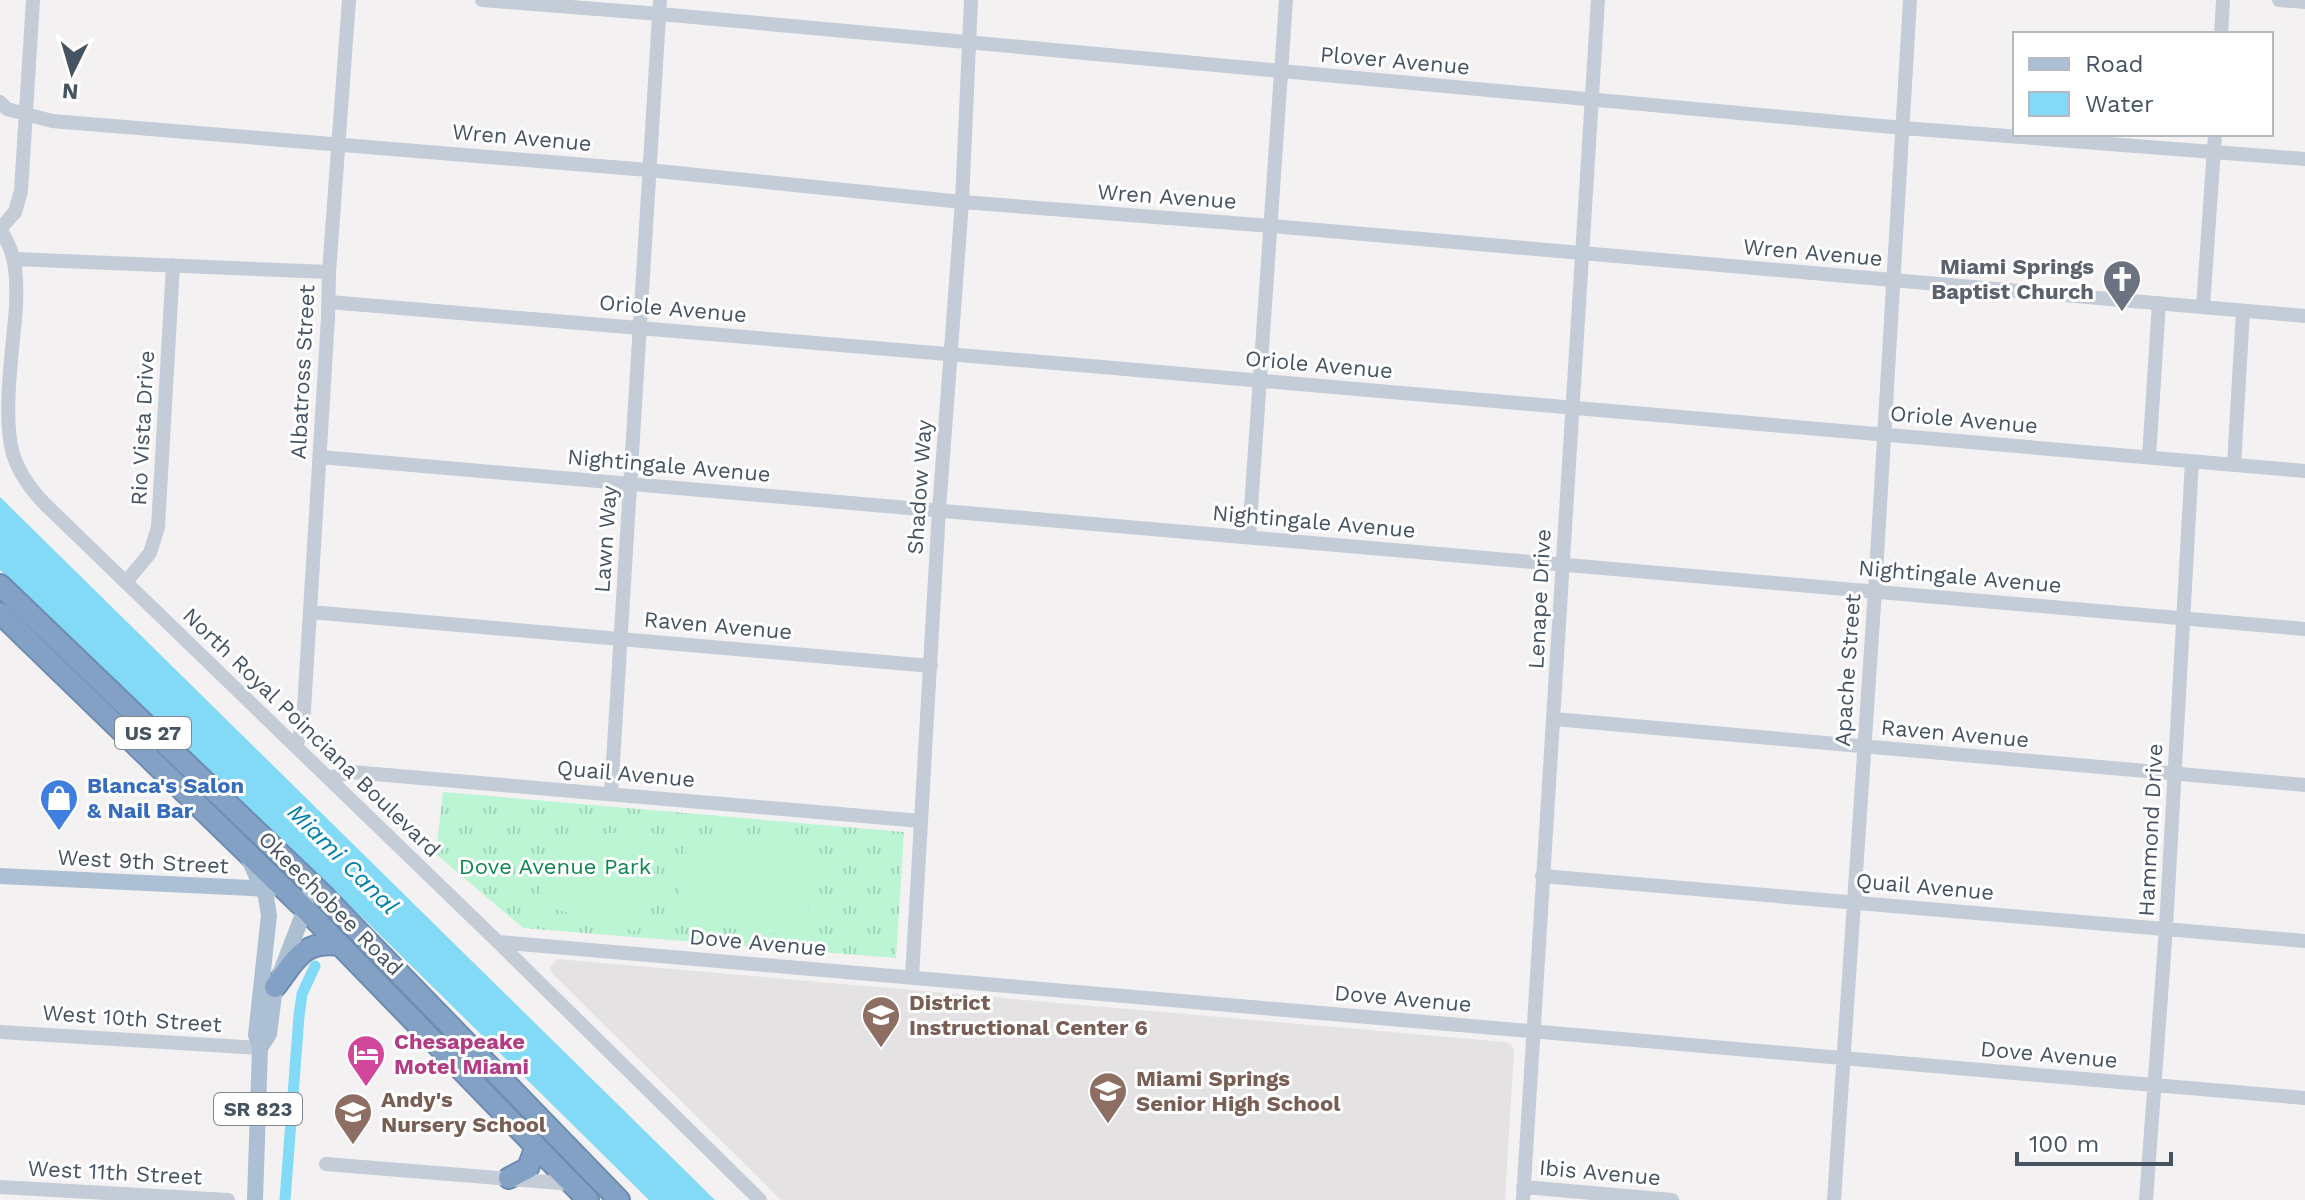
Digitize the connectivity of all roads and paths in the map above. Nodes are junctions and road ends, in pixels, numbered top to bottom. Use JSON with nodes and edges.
{"nodes":[{"id":1,"x":33,"y":0,"type":"edge"},
{"id":2,"x":349,"y":0,"type":"edge"},
{"id":3,"x":482,"y":0,"type":"edge"},
{"id":4,"x":971,"y":0,"type":"edge"},
{"id":5,"x":1286,"y":0,"type":"edge"},
{"id":6,"x":1598,"y":0,"type":"edge"},
{"id":7,"x":1910,"y":0,"type":"edge"},
{"id":8,"x":2223,"y":0,"type":"edge"},
{"id":9,"x":2279,"y":0,"type":"edge"},
{"id":10,"x":2305,"y":2,"type":"edge"},
{"id":11,"x":660,"y":7,"type":"edge"},
{"id":12,"x":2221,"y":32,"type":"edge"},
{"id":13,"x":969,"y":43,"type":"junction"},
{"id":14,"x":1281,"y":72,"type":"junction"},
{"id":15,"x":1591,"y":99,"type":"junction"},
{"id":16,"x":0,"y":102,"type":"edge"},
{"id":17,"x":27,"y":114,"type":"junction"},
{"id":18,"x":1903,"y":128,"type":"junction"},
{"id":19,"x":2013,"y":136,"type":"edge"},
{"id":20,"x":2016,"y":136,"type":"edge"},
{"id":21,"x":2215,"y":136,"type":"edge"},
{"id":22,"x":339,"y":143,"type":"junction"},
{"id":23,"x":2214,"y":150,"type":"junction"},
{"id":24,"x":2305,"y":159,"type":"edge"},
{"id":25,"x":648,"y":170,"type":"junction"},
{"id":26,"x":962,"y":202,"type":"junction"},
{"id":27,"x":1272,"y":226,"type":"junction"},
{"id":28,"x":0,"y":230,"type":"edge"},
{"id":29,"x":1581,"y":253,"type":"junction"},
{"id":30,"x":14,"y":259,"type":"junction"},
{"id":31,"x":173,"y":265,"type":"junction"},
{"id":32,"x":329,"y":272,"type":"junction"},
{"id":33,"x":1893,"y":281,"type":"junction"},
{"id":34,"x":329,"y":302,"type":"junction"},
{"id":35,"x":2159,"y":303,"type":"junction"},
{"id":36,"x":2203,"y":307,"type":"junction"},
{"id":37,"x":2243,"y":311,"type":"junction"},
{"id":38,"x":2305,"y":316,"type":"edge"},
{"id":39,"x":639,"y":327,"type":"junction"},
{"id":40,"x":950,"y":352,"type":"junction"},
{"id":41,"x":0,"y":369,"type":"edge"},
{"id":42,"x":11,"y":379,"type":"junction"},
{"id":43,"x":1261,"y":381,"type":"junction"},
{"id":44,"x":1572,"y":409,"type":"junction"},
{"id":45,"x":1884,"y":435,"type":"junction"},
{"id":46,"x":320,"y":457,"type":"junction"},
{"id":47,"x":2149,"y":457,"type":"junction"},
{"id":48,"x":2192,"y":461,"type":"junction"},
{"id":49,"x":2234,"y":465,"type":"junction"},
{"id":50,"x":2305,"y":471,"type":"edge"},
{"id":51,"x":631,"y":484,"type":"junction"},
{"id":52,"x":939,"y":510,"type":"junction"},
{"id":53,"x":1249,"y":537,"type":"junction"},
{"id":54,"x":1562,"y":564,"type":"junction"},
{"id":55,"x":126,"y":582,"type":"junction"},
{"id":56,"x":0,"y":585,"type":"edge"},
{"id":57,"x":1875,"y":590,"type":"junction"},
{"id":58,"x":310,"y":612,"type":"junction"},
{"id":59,"x":0,"y":613,"type":"edge"},
{"id":60,"x":2184,"y":618,"type":"junction"},
{"id":61,"x":2305,"y":629,"type":"edge"},
{"id":62,"x":619,"y":638,"type":"junction"},
{"id":63,"x":931,"y":666,"type":"junction"},
{"id":64,"x":1554,"y":719,"type":"junction"},
{"id":65,"x":296,"y":746,"type":"junction"},
{"id":66,"x":1864,"y":747,"type":"junction"},
{"id":67,"x":2174,"y":774,"type":"junction"},
{"id":68,"x":329,"y":778,"type":"junction"},
{"id":69,"x":2305,"y":785,"type":"edge"},
{"id":70,"x":611,"y":794,"type":"junction"},
{"id":71,"x":921,"y":821,"type":"junction"},
{"id":72,"x":243,"y":849,"type":"junction"},
{"id":73,"x":0,"y":876,"type":"edge"},
{"id":74,"x":1542,"y":876,"type":"junction"},
{"id":75,"x":263,"y":888,"type":"junction"},
{"id":76,"x":284,"y":889,"type":"junction"},
{"id":77,"x":310,"y":895,"type":"junction"},
{"id":78,"x":1852,"y":902,"type":"junction"},
{"id":79,"x":2166,"y":928,"type":"junction"},
{"id":80,"x":2305,"y":941,"type":"edge"},
{"id":81,"x":498,"y":942,"type":"junction"},
{"id":82,"x":340,"y":945,"type":"junction"},
{"id":83,"x":912,"y":977,"type":"junction"},
{"id":84,"x":275,"y":987,"type":"junction"},
{"id":85,"x":1532,"y":1031,"type":"junction"},
{"id":86,"x":0,"y":1032,"type":"edge"},
{"id":87,"x":260,"y":1048,"type":"junction"},
{"id":88,"x":1844,"y":1058,"type":"junction"},
{"id":89,"x":2154,"y":1085,"type":"junction"},
{"id":90,"x":2305,"y":1098,"type":"edge"},
{"id":91,"x":534,"y":1144,"type":"junction"},
{"id":92,"x":326,"y":1164,"type":"dead end"},
{"id":93,"x":509,"y":1178,"type":"junction"},
{"id":94,"x":572,"y":1184,"type":"junction"},
{"id":95,"x":0,"y":1187,"type":"edge"},
{"id":96,"x":1523,"y":1194,"type":"edge"},
{"id":97,"x":618,"y":1199,"type":"edge"},
{"id":98,"x":228,"y":1200,"type":"edge"},
{"id":99,"x":255,"y":1200,"type":"edge"},
{"id":100,"x":588,"y":1200,"type":"edge"},
{"id":101,"x":760,"y":1200,"type":"edge"},
{"id":102,"x":1672,"y":1200,"type":"edge"},
{"id":103,"x":1834,"y":1200,"type":"edge"},
{"id":104,"x":2146,"y":1200,"type":"edge"}],
"edges":[{"from":1,"to":17,"type":"street"},
{"from":2,"to":22,"type":"street","name":"Albatross Street"},
{"from":3,"to":11,"type":"street","name":"Plover Avenue"},
{"from":4,"to":13,"type":"street","name":"Shadow Way"},
{"from":5,"to":14,"type":"street"},
{"from":6,"to":15,"type":"street","name":"Lenape Drive"},
{"from":7,"to":18,"type":"street","name":"Apache Street"},
{"from":8,"to":12,"type":"street"},
{"from":9,"to":10,"type":"street"},
{"from":11,"to":13,"type":"street","name":"Plover Avenue"},
{"from":11,"to":25,"type":"street","name":"Lawn Way"},
{"from":13,"to":14,"type":"street","name":"Plover Avenue"},
{"from":13,"to":26,"type":"street","name":"Shadow Way"},
{"from":14,"to":15,"type":"street","name":"Plover Avenue"},
{"from":14,"to":27,"type":"street"},
{"from":15,"to":18,"type":"street","name":"Plover Avenue"},
{"from":15,"to":29,"type":"street","name":"Lenape Drive"},
{"from":16,"to":17,"type":"street","name":"Wren Avenue"},
{"from":17,"to":22,"type":"street","name":"Wren Avenue"},
{"from":17,"to":28,"type":"street"},
{"from":18,"to":19,"type":"street","name":"Plover Avenue"},
{"from":18,"to":33,"type":"street","name":"Apache Street"},
{"from":20,"to":23,"type":"street","name":"Plover Avenue"},
{"from":21,"to":23,"type":"street"},
{"from":22,"to":25,"type":"street","name":"Wren Avenue"},
{"from":22,"to":32,"type":"street","name":"Albatross Street"},
{"from":23,"to":24,"type":"street","name":"Plover Avenue"},
{"from":23,"to":36,"type":"street"},
{"from":25,"to":26,"type":"street","name":"Wren Avenue"},
{"from":25,"to":39,"type":"street","name":"Lawn Way"},
{"from":26,"to":27,"type":"street","name":"Wren Avenue"},
{"from":26,"to":40,"type":"street","name":"Shadow Way"},
{"from":27,"to":29,"type":"street","name":"Wren Avenue"},
{"from":27,"to":43,"type":"street"},
{"from":28,"to":30,"type":"street"},
{"from":29,"to":33,"type":"street","name":"Wren Avenue"},
{"from":29,"to":44,"type":"street","name":"Lenape Drive"},
{"from":30,"to":31,"type":"street"},
{"from":30,"to":42,"type":"street"},
{"from":31,"to":32,"type":"street"},
{"from":31,"to":55,"type":"street","name":"Rio Vista Drive"},
{"from":32,"to":34,"type":"street","name":"Albatross Street"},
{"from":33,"to":35,"type":"street","name":"Wren Avenue"},
{"from":33,"to":45,"type":"street","name":"Apache Street"},
{"from":34,"to":39,"type":"street","name":"Oriole Avenue"},
{"from":34,"to":46,"type":"street","name":"Albatross Street"},
{"from":35,"to":36,"type":"street","name":"Wren Avenue"},
{"from":35,"to":47,"type":"street"},
{"from":36,"to":37,"type":"street","name":"Wren Avenue"},
{"from":37,"to":38,"type":"street","name":"Wren Avenue"},
{"from":37,"to":49,"type":"street"},
{"from":39,"to":40,"type":"street","name":"Oriole Avenue"},
{"from":39,"to":51,"type":"street","name":"Lawn Way"},
{"from":40,"to":43,"type":"street","name":"Oriole Avenue"},
{"from":40,"to":52,"type":"street","name":"Shadow Way"},
{"from":41,"to":42,"type":"street"},
{"from":42,"to":55,"type":"street","name":"North Royal Poinciana Boulevard"},
{"from":43,"to":44,"type":"street","name":"Oriole Avenue"},
{"from":43,"to":53,"type":"street"},
{"from":44,"to":45,"type":"street","name":"Oriole Avenue"},
{"from":44,"to":54,"type":"street","name":"Lenape Drive"},
{"from":45,"to":47,"type":"street","name":"Oriole Avenue"},
{"from":45,"to":57,"type":"street","name":"Apache Street"},
{"from":46,"to":51,"type":"street","name":"Nightingale Avenue"},
{"from":46,"to":58,"type":"street","name":"Albatross Street"},
{"from":47,"to":48,"type":"street","name":"Oriole Avenue"},
{"from":48,"to":49,"type":"street","name":"Oriole Avenue"},
{"from":48,"to":60,"type":"street","name":"Hammond Drive"},
{"from":49,"to":50,"type":"street","name":"Oriole Avenue"},
{"from":51,"to":52,"type":"street","name":"Nightingale Avenue"},
{"from":51,"to":62,"type":"street","name":"Lawn Way"},
{"from":52,"to":53,"type":"street","name":"Nightingale Avenue"},
{"from":52,"to":63,"type":"street","name":"Shadow Way"},
{"from":53,"to":54,"type":"street","name":"Nightingale Avenue"},
{"from":54,"to":57,"type":"street","name":"Nightingale Avenue"},
{"from":54,"to":64,"type":"street","name":"Lenape Drive"},
{"from":55,"to":65,"type":"street","name":"North Royal Poinciana Boulevard"},
{"from":56,"to":77,"type":"highway","name":"Okeechobee Road","number":"US 27"},
{"from":57,"to":60,"type":"street","name":"Nightingale Avenue"},
{"from":57,"to":66,"type":"street","name":"Apache Street"},
{"from":58,"to":62,"type":"street","name":"Raven Avenue"},
{"from":58,"to":65,"type":"street","name":"Albatross Street"},
{"from":59,"to":72,"type":"highway","name":"Okeechobee Road","number":"US 27"},
{"from":60,"to":61,"type":"street","name":"Nightingale Avenue"},
{"from":60,"to":67,"type":"street","name":"Hammond Drive"},
{"from":62,"to":63,"type":"street","name":"Raven Avenue"},
{"from":62,"to":70,"type":"street","name":"Lawn Way"},
{"from":63,"to":71,"type":"street","name":"Shadow Way"},
{"from":64,"to":66,"type":"street","name":"Raven Avenue"},
{"from":64,"to":74,"type":"street","name":"Lenape Drive"},
{"from":65,"to":68,"type":"street","name":"North Royal Poinciana Boulevard"},
{"from":66,"to":67,"type":"street","name":"Raven Avenue"},
{"from":66,"to":78,"type":"street","name":"Apache Street"},
{"from":67,"to":69,"type":"street","name":"Raven Avenue"},
{"from":67,"to":79,"type":"street","name":"Hammond Drive"},
{"from":68,"to":70,"type":"street","name":"Quail Avenue"},
{"from":68,"to":81,"type":"street","name":"North Royal Poinciana Boulevard"},
{"from":70,"to":71,"type":"street","name":"Quail Avenue"},
{"from":71,"to":83,"type":"street","name":"Shadow Way"},
{"from":72,"to":75,"type":"main road","number":"SR 823"},
{"from":72,"to":76,"type":"highway","name":"Okeechobee Road","number":"US 27"},
{"from":73,"to":75,"type":"main road","name":"West 9th Street"},
{"from":74,"to":78,"type":"street","name":"Quail Avenue"},
{"from":74,"to":85,"type":"street","name":"Lenape Drive"},
{"from":75,"to":76,"type":"main road","name":"West 9th Street"},
{"from":75,"to":87,"type":"main road","number":"SR 823"},
{"from":76,"to":77,"type":"highway"},
{"from":77,"to":82,"type":"highway","name":"Okeechobee Road","number":"US 27"},
{"from":77,"to":84,"type":"main road","number":"SR 823"},
{"from":77,"to":97,"type":"highway","name":"Okeechobee Road","number":"US 27"},
{"from":78,"to":79,"type":"street","name":"Quail Avenue"},
{"from":78,"to":88,"type":"street","name":"Apache Street"},
{"from":79,"to":80,"type":"street","name":"Quail Avenue"},
{"from":79,"to":89,"type":"street","name":"Hammond Drive"},
{"from":81,"to":83,"type":"street","name":"Dove Avenue"},
{"from":81,"to":101,"type":"street","name":"North Royal Poinciana Boulevard"},
{"from":82,"to":84,"type":"highway"},
{"from":82,"to":91,"type":"highway","name":"Okeechobee Road","number":"US 27"},
{"from":83,"to":85,"type":"street","name":"Dove Avenue"},
{"from":84,"to":87,"type":"main road","number":"SR 823"},
{"from":85,"to":88,"type":"street","name":"Dove Avenue"},
{"from":85,"to":96,"type":"street","name":"Lenape Drive"},
{"from":86,"to":87,"type":"street","name":"West 10th Street"},
{"from":87,"to":99,"type":"main road","number":"SR 823"},
{"from":88,"to":89,"type":"street","name":"Dove Avenue"},
{"from":88,"to":103,"type":"street","name":"Apache Street"},
{"from":89,"to":90,"type":"street","name":"Dove Avenue"},
{"from":89,"to":104,"type":"street","name":"Hammond Drive"},
{"from":91,"to":93,"type":"highway"},
{"from":91,"to":94,"type":"highway","name":"Okeechobee Road","number":"US 27"},
{"from":92,"to":93,"type":"street"},
{"from":93,"to":94,"type":"street"},
{"from":94,"to":97,"type":"highway"},
{"from":94,"to":100,"type":"highway","name":"Okeechobee Road","number":"US 27"},
{"from":95,"to":98,"type":"street","name":"West 11th Street"},
{"from":96,"to":102,"type":"street","name":"Ibis Avenue"}]}
